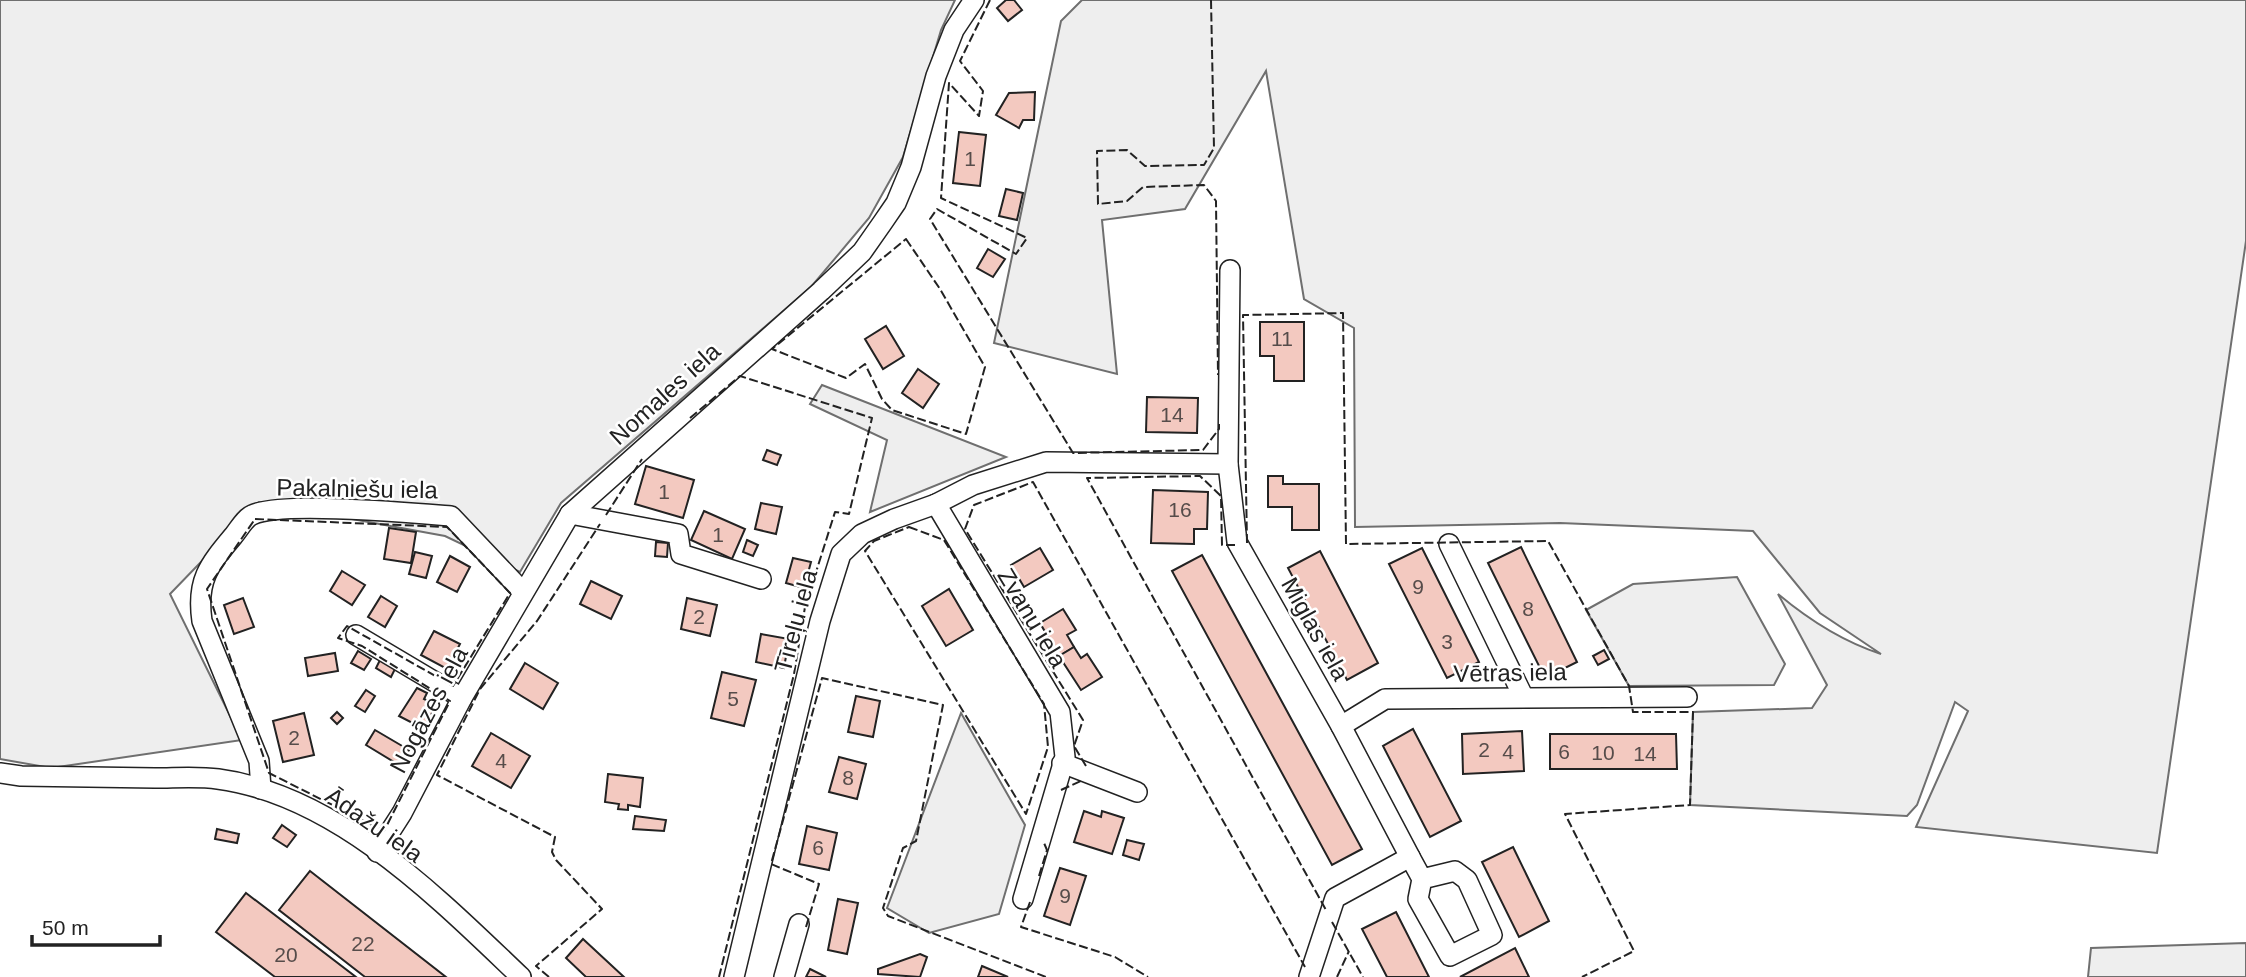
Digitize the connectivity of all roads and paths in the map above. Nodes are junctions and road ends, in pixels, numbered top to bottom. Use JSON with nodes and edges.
{"nodes":[{"id":1,"x":974,"y":0,"type":"edge"},
{"id":2,"x":1230,"y":270,"type":"dead end"},
{"id":3,"x":1228,"y":464,"type":"junction"},
{"id":4,"x":936,"y":503,"type":"junction"},
{"id":5,"x":570,"y":514,"type":"junction"},
{"id":6,"x":1449,"y":544,"type":"dead end"},
{"id":7,"x":761,"y":579,"type":"dead end"},
{"id":8,"x":523,"y":592,"type":"junction"},
{"id":9,"x":356,"y":635,"type":"dead end"},
{"id":10,"x":1523,"y":696,"type":"junction"},
{"id":11,"x":1687,"y":697,"type":"dead end"},
{"id":12,"x":462,"y":698,"type":"junction"},
{"id":13,"x":1341,"y":726,"type":"junction"},
{"id":14,"x":1062,"y":764,"type":"junction"},
{"id":15,"x":0,"y":773,"type":"edge"},
{"id":16,"x":261,"y":789,"type":"junction"},
{"id":17,"x":1138,"y":792,"type":"dead end"},
{"id":18,"x":377,"y":852,"type":"junction"},
{"id":19,"x":1410,"y":857,"type":"junction"},
{"id":20,"x":1422,"y":879,"type":"dead end"},
{"id":21,"x":1023,"y":899,"type":"dead end"},
{"id":22,"x":799,"y":924,"type":"dead end"},
{"id":23,"x":521,"y":977,"type":"edge"},
{"id":24,"x":734,"y":977,"type":"edge"},
{"id":25,"x":784,"y":977,"type":"edge"},
{"id":26,"x":1309,"y":977,"type":"edge"}],
"edges":[{"from":1,"to":5,"type":"street","name":"Nomales iela"},
{"from":2,"to":3,"type":"street","name":"Miglas iela"},
{"from":3,"to":4,"type":"street","name":"Tīreļu iela"},
{"from":3,"to":13,"type":"street","name":"Miglas iela"},
{"from":4,"to":14,"type":"street","name":"Zvanu iela"},
{"from":4,"to":24,"type":"street","name":"Tīreļu iela"},
{"from":5,"to":7,"type":"street"},
{"from":5,"to":8,"type":"street","name":"Nomales iela"},
{"from":6,"to":10,"type":"street"},
{"from":8,"to":12,"type":"street","name":"Nogāzes iela"},
{"from":8,"to":16,"type":"street","name":"Pakalniešu iela"},
{"from":9,"to":12,"type":"street"},
{"from":10,"to":11,"type":"street","name":"Vētras iela"},
{"from":10,"to":13,"type":"street","name":"Vētras iela"},
{"from":12,"to":18,"type":"street","name":"Nogāzes iela"},
{"from":13,"to":19,"type":"street","name":"Miglas iela"},
{"from":14,"to":17,"type":"street"},
{"from":14,"to":21,"type":"street","name":"Zvanu iela"},
{"from":15,"to":16,"type":"street","name":"Ādažu iela"},
{"from":16,"to":18,"type":"street","name":"Ādažu iela"},
{"from":18,"to":23,"type":"street","name":"Ādažu iela"},
{"from":19,"to":20,"type":"street","name":"Miglas iela"},
{"from":19,"to":26,"type":"street"},
{"from":22,"to":25,"type":"street"}]}
